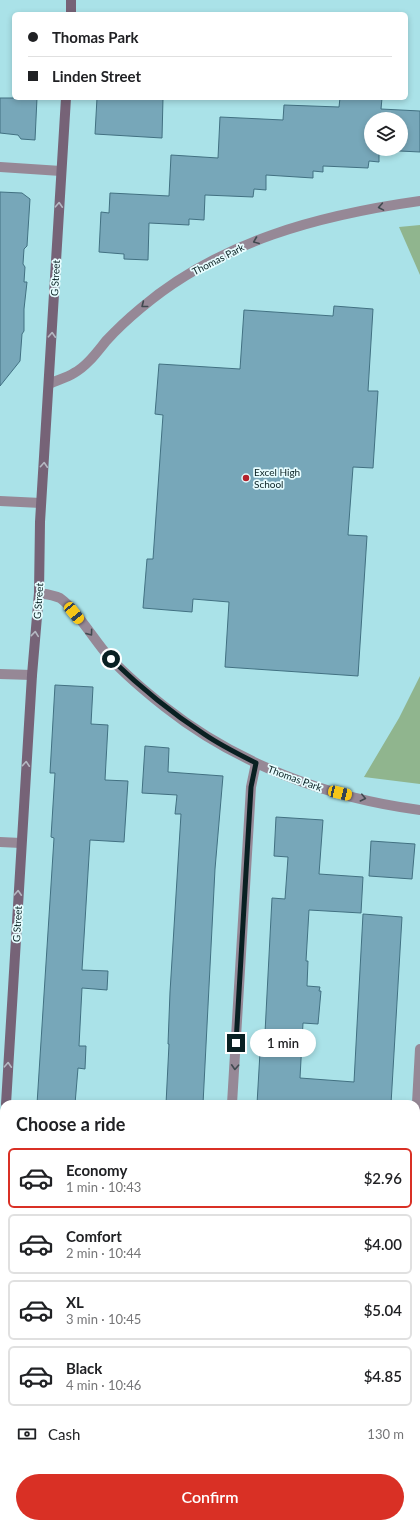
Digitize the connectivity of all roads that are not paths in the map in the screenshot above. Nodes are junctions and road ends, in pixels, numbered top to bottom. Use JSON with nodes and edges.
{"nodes":[{"id":1,"x":72,"y":0,"type":"edge"},
{"id":2,"x":71,"y":12,"type":"edge"},
{"id":3,"x":66,"y":100,"type":"edge"},
{"id":4,"x":0,"y":167,"type":"edge"},
{"id":5,"x":61,"y":171,"type":"junction"},
{"id":6,"x":420,"y":201,"type":"edge"},
{"id":7,"x":49,"y":384,"type":"junction"},
{"id":8,"x":0,"y":501,"type":"edge"},
{"id":9,"x":41,"y":503,"type":"junction"},
{"id":10,"x":39,"y":593,"type":"junction"},
{"id":11,"x":0,"y":674,"type":"edge"},
{"id":12,"x":32,"y":675,"type":"junction"},
{"id":13,"x":256,"y":763,"type":"junction"},
{"id":14,"x":420,"y":810,"type":"edge"},
{"id":15,"x":0,"y":842,"type":"edge"},
{"id":16,"x":21,"y":843,"type":"junction"},
{"id":17,"x":420,"y":1049,"type":"edge"},
{"id":18,"x":6,"y":1100,"type":"edge"},
{"id":19,"x":232,"y":1100,"type":"edge"},
{"id":20,"x":417,"y":1100,"type":"edge"}],
"edges":[{"from":1,"to":2,"type":"street"},
{"from":3,"to":5,"type":"street","name":"G Street"},
{"from":4,"to":5,"type":"street"},
{"from":7,"to":5,"type":"street","name":"G Street","one_way":true},
{"from":6,"to":7,"type":"street","name":"Thomas Park","one_way":true},
{"from":9,"to":7,"type":"street","name":"G Street","one_way":true},
{"from":8,"to":9,"type":"street"},
{"from":9,"to":10,"type":"street","name":"G Street"},
{"from":12,"to":10,"type":"street","name":"G Street","one_way":true},
{"from":10,"to":13,"type":"street","name":"Thomas Park","one_way":true},
{"from":11,"to":12,"type":"street"},
{"from":16,"to":12,"type":"street","name":"G Street","one_way":true},
{"from":13,"to":14,"type":"street","name":"Thomas Park","one_way":true},
{"from":13,"to":19,"type":"street","one_way":true},
{"from":15,"to":16,"type":"street"},
{"from":18,"to":16,"type":"street","name":"G Street","one_way":true},
{"from":17,"to":20,"type":"street"}]}
